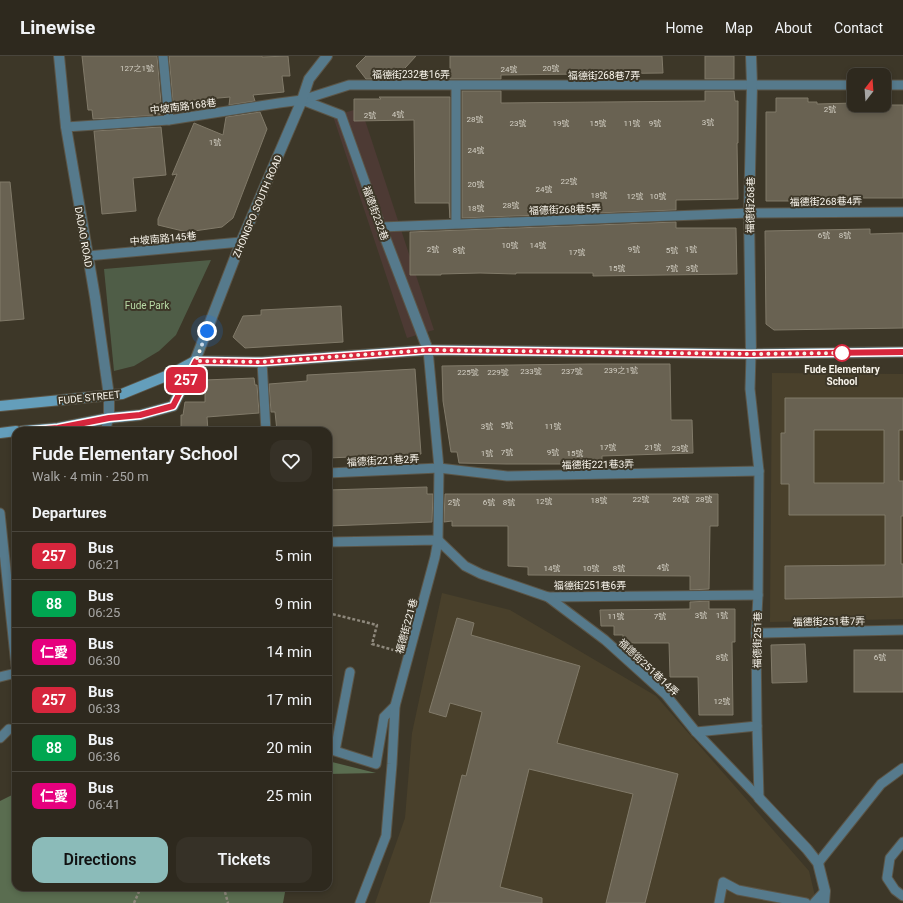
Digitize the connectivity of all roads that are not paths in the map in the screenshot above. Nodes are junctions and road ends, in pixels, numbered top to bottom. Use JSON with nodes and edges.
{"nodes":[{"id":1,"x":59,"y":56,"type":"edge"},
{"id":2,"x":163,"y":56,"type":"edge"},
{"id":3,"x":327,"y":56,"type":"edge"},
{"id":4,"x":751,"y":56,"type":"edge"},
{"id":5,"x":752,"y":85,"type":"junction"},
{"id":6,"x":847,"y":85,"type":"edge"},
{"id":7,"x":891,"y":85,"type":"edge"},
{"id":8,"x":903,"y":85,"type":"edge"},
{"id":9,"x":456,"y":86,"type":"junction"},
{"id":10,"x":302,"y":100,"type":"junction"},
{"id":11,"x":168,"y":120,"type":"junction"},
{"id":12,"x":66,"y":127,"type":"junction"},
{"id":13,"x":903,"y":212,"type":"edge"},
{"id":14,"x":749,"y":213,"type":"junction"},
{"id":15,"x":456,"y":223,"type":"junction"},
{"id":16,"x":381,"y":227,"type":"junction"},
{"id":17,"x":241,"y":242,"type":"junction"},
{"id":18,"x":87,"y":256,"type":"junction"},
{"id":19,"x":428,"y":350,"type":"junction"},
{"id":20,"x":903,"y":352,"type":"edge"},
{"id":21,"x":751,"y":354,"type":"junction"},
{"id":22,"x":196,"y":361,"type":"junction"},
{"id":23,"x":262,"y":362,"type":"junction"},
{"id":24,"x":109,"y":396,"type":"junction"},
{"id":25,"x":0,"y":406,"type":"edge"},
{"id":26,"x":109,"y":418,"type":"junction"},
{"id":27,"x":63,"y":427,"type":"edge"},
{"id":28,"x":106,"y":427,"type":"edge"},
{"id":29,"x":266,"y":427,"type":"edge"},
{"id":30,"x":12,"y":432,"type":"edge"},
{"id":31,"x":0,"y":433,"type":"edge"},
{"id":32,"x":439,"y":468,"type":"junction"},
{"id":33,"x":759,"y":472,"type":"junction"},
{"id":34,"x":332,"y":473,"type":"edge"},
{"id":35,"x":0,"y":513,"type":"edge"},
{"id":36,"x":438,"y":540,"type":"junction"},
{"id":37,"x":332,"y":542,"type":"edge"},
{"id":38,"x":758,"y":595,"type":"junction"},
{"id":39,"x":548,"y":597,"type":"junction"},
{"id":40,"x":12,"y":628,"type":"edge"},
{"id":41,"x":903,"y":630,"type":"edge"},
{"id":42,"x":756,"y":633,"type":"junction"},
{"id":43,"x":350,"y":672,"type":"dead end"},
{"id":44,"x":12,"y":675,"type":"edge"},
{"id":45,"x":0,"y":677,"type":"edge"},
{"id":46,"x":395,"y":706,"type":"junction"},
{"id":47,"x":757,"y":726,"type":"junction"},
{"id":48,"x":9,"y":729,"type":"dead end"},
{"id":49,"x":696,"y":732,"type":"junction"},
{"id":50,"x":0,"y":738,"type":"edge"},
{"id":51,"x":903,"y":768,"type":"edge"},
{"id":52,"x":759,"y":798,"type":"junction"},
{"id":53,"x":903,"y":842,"type":"edge"},
{"id":54,"x":818,"y":863,"type":"junction"},
{"id":55,"x":825,"y":891,"type":"junction"},
{"id":56,"x":903,"y":896,"type":"edge"},
{"id":57,"x":360,"y":903,"type":"edge"},
{"id":58,"x":719,"y":903,"type":"edge"},
{"id":59,"x":806,"y":903,"type":"edge"},
{"id":60,"x":814,"y":903,"type":"edge"},
{"id":61,"x":824,"y":903,"type":"edge"}],
"edges":[{"from":1,"to":12,"type":"street","name":"DADAO ROAD"},
{"from":2,"to":11,"type":"lane"},
{"from":3,"to":10,"type":"street","name":"ZHONGPO SOUTH ROAD"},
{"from":4,"to":5,"type":"street","name":"福德街268巷"},
{"from":5,"to":6,"type":"lane","name":"福德街268巷7弄"},
{"from":5,"to":9,"type":"lane","name":"福德街268巷7弄"},
{"from":5,"to":14,"type":"street","name":"福德街268巷"},
{"from":7,"to":8,"type":"lane"},
{"from":9,"to":10,"type":"lane","name":"福德街232巷16弄"},
{"from":9,"to":15,"type":"lane","name":"福德街232巷16弄"},
{"from":10,"to":11,"type":"lane","name":"中坡南路168巷"},
{"from":10,"to":16,"type":"lane","name":"福德街232巷"},
{"from":10,"to":17,"type":"street","name":"ZHONGPO SOUTH ROAD"},
{"from":11,"to":12,"type":"lane","name":"中坡南路168巷"},
{"from":12,"to":18,"type":"street","name":"DADAO ROAD"},
{"from":13,"to":14,"type":"lane","name":"福德街268巷4弄"},
{"from":14,"to":15,"type":"lane","name":"福德街268巷5弄"},
{"from":14,"to":21,"type":"street","name":"福德街268巷"},
{"from":15,"to":16,"type":"lane","name":"福德街268巷5弄"},
{"from":16,"to":19,"type":"street","name":"福德街232巷"},
{"from":17,"to":18,"type":"lane","name":"中坡南路145巷"},
{"from":17,"to":22,"type":"street","name":"ZHONGPO SOUTH ROAD"},
{"from":18,"to":24,"type":"street","name":"DADAO ROAD"},
{"from":19,"to":21,"type":"street","name":"FUDE STREET"},
{"from":19,"to":23,"type":"street","name":"FUDE STREET"},
{"from":19,"to":32,"type":"lane","name":"福德街221巷"},
{"from":20,"to":21,"type":"street","name":"FUDE STREET"},
{"from":21,"to":33,"type":"lane","name":"福德街251巷"},
{"from":22,"to":23,"type":"street","name":"FUDE STREET"},
{"from":22,"to":24,"type":"street","name":"FUDE STREET"},
{"from":22,"to":26,"type":"street"},
{"from":23,"to":29,"type":"lane"},
{"from":24,"to":25,"type":"street","name":"FUDE STREET"},
{"from":24,"to":26,"type":"street","name":"DADAO ROAD"},
{"from":26,"to":27,"type":"street"},
{"from":26,"to":28,"type":"lane"},
{"from":30,"to":31,"type":"street"},
{"from":32,"to":33,"type":"lane","name":"福德街221巷3弄"},
{"from":32,"to":34,"type":"lane","name":"福德街221巷2弄"},
{"from":32,"to":36,"type":"lane","name":"福德街221巷"},
{"from":33,"to":38,"type":"lane","name":"福德街251巷"},
{"from":35,"to":40,"type":"lane"},
{"from":36,"to":37,"type":"lane"},
{"from":36,"to":39,"type":"lane","name":"福德街251巷6弄"},
{"from":36,"to":46,"type":"lane","name":"福德街221巷"},
{"from":38,"to":39,"type":"lane","name":"福德街251巷6弄"},
{"from":38,"to":42,"type":"lane","name":"福德街251巷"},
{"from":39,"to":49,"type":"lane","name":"福德街251巷14弄"},
{"from":41,"to":42,"type":"lane","name":"福德街251巷7弄"},
{"from":42,"to":47,"type":"lane","name":"福德街251巷"},
{"from":43,"to":46,"type":"lane"},
{"from":44,"to":45,"type":"lane"},
{"from":46,"to":57,"type":"lane","name":"福德街221巷"},
{"from":47,"to":49,"type":"lane"},
{"from":47,"to":52,"type":"lane","name":"福德街251巷"},
{"from":48,"to":50,"type":"lane"},
{"from":49,"to":52,"type":"lane","name":"福德街251巷14弄"},
{"from":51,"to":54,"type":"lane"},
{"from":52,"to":54,"type":"street"},
{"from":53,"to":56,"type":"lane"},
{"from":54,"to":55,"type":"street"},
{"from":55,"to":60,"type":"lane"},
{"from":55,"to":61,"type":"street"},
{"from":58,"to":59,"type":"lane"}]}
